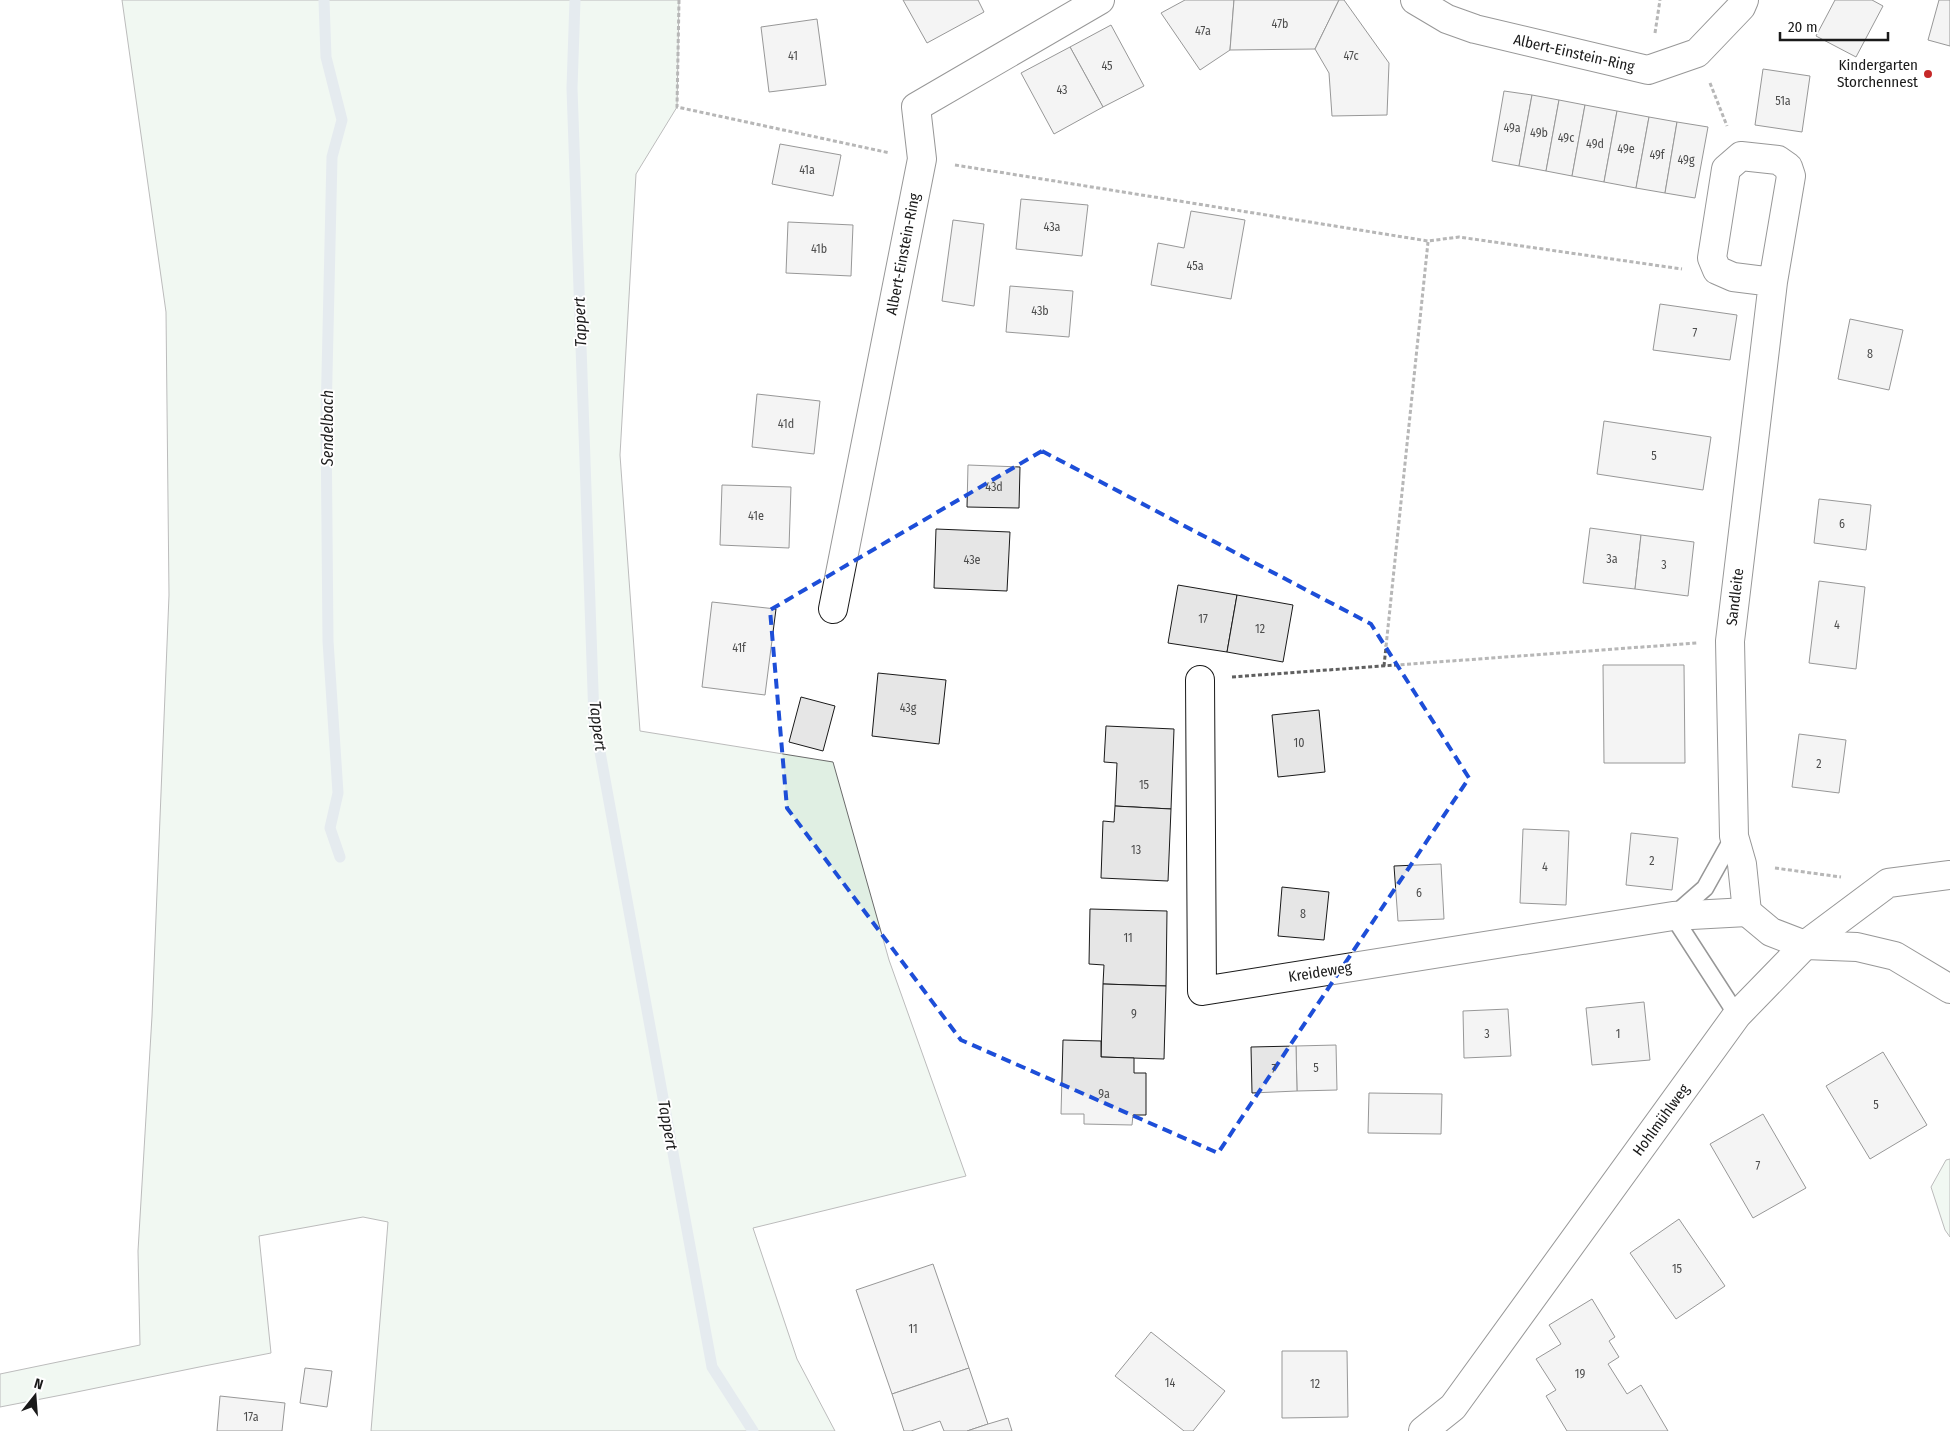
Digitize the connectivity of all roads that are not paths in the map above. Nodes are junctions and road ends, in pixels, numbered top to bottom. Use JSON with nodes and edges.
{"nodes":[{"id":1,"x":1100,"y":0,"type":"edge"},
{"id":2,"x":1415,"y":0,"type":"edge"},
{"id":3,"x":1744,"y":0,"type":"edge"},
{"id":4,"x":1773,"y":282,"type":"junction"},
{"id":5,"x":833,"y":609,"type":"dead end"},
{"id":6,"x":1200,"y":680,"type":"road end"},
{"id":7,"x":1734,"y":836,"type":"junction"},
{"id":8,"x":1950,"y":875,"type":"edge"},
{"id":9,"x":1747,"y":912,"type":"junction"},
{"id":10,"x":1673,"y":916,"type":"junction"},
{"id":11,"x":1805,"y":945,"type":"junction"},
{"id":12,"x":1950,"y":990,"type":"edge"},
{"id":13,"x":1737,"y":1015,"type":"junction"},
{"id":14,"x":1423,"y":1431,"type":"edge"}],
"edges":[{"from":1,"to":5,"type":"street","name":"Albert-Einstein-Ring"},
{"from":2,"to":3,"type":"street","name":"Albert-Einstein-Ring"},
{"from":4,"to":4,"type":"street","name":"Sandleite"},
{"from":4,"to":7,"type":"street","name":"Sandleite"},
{"from":6,"to":10,"type":"street","name":"Kreideweg"},
{"from":7,"to":9,"type":"street","name":"Sandleite"},
{"from":7,"to":10,"type":"lane"},
{"from":8,"to":11,"type":"street","name":"Hohlmühlweg"},
{"from":9,"to":10,"type":"street","name":"Kreideweg"},
{"from":9,"to":11,"type":"street"},
{"from":10,"to":13,"type":"lane"},
{"from":11,"to":12,"type":"street"},
{"from":11,"to":13,"type":"street","name":"Hohlmühlweg"},
{"from":13,"to":14,"type":"street","name":"Hohlmühlweg"}]}
